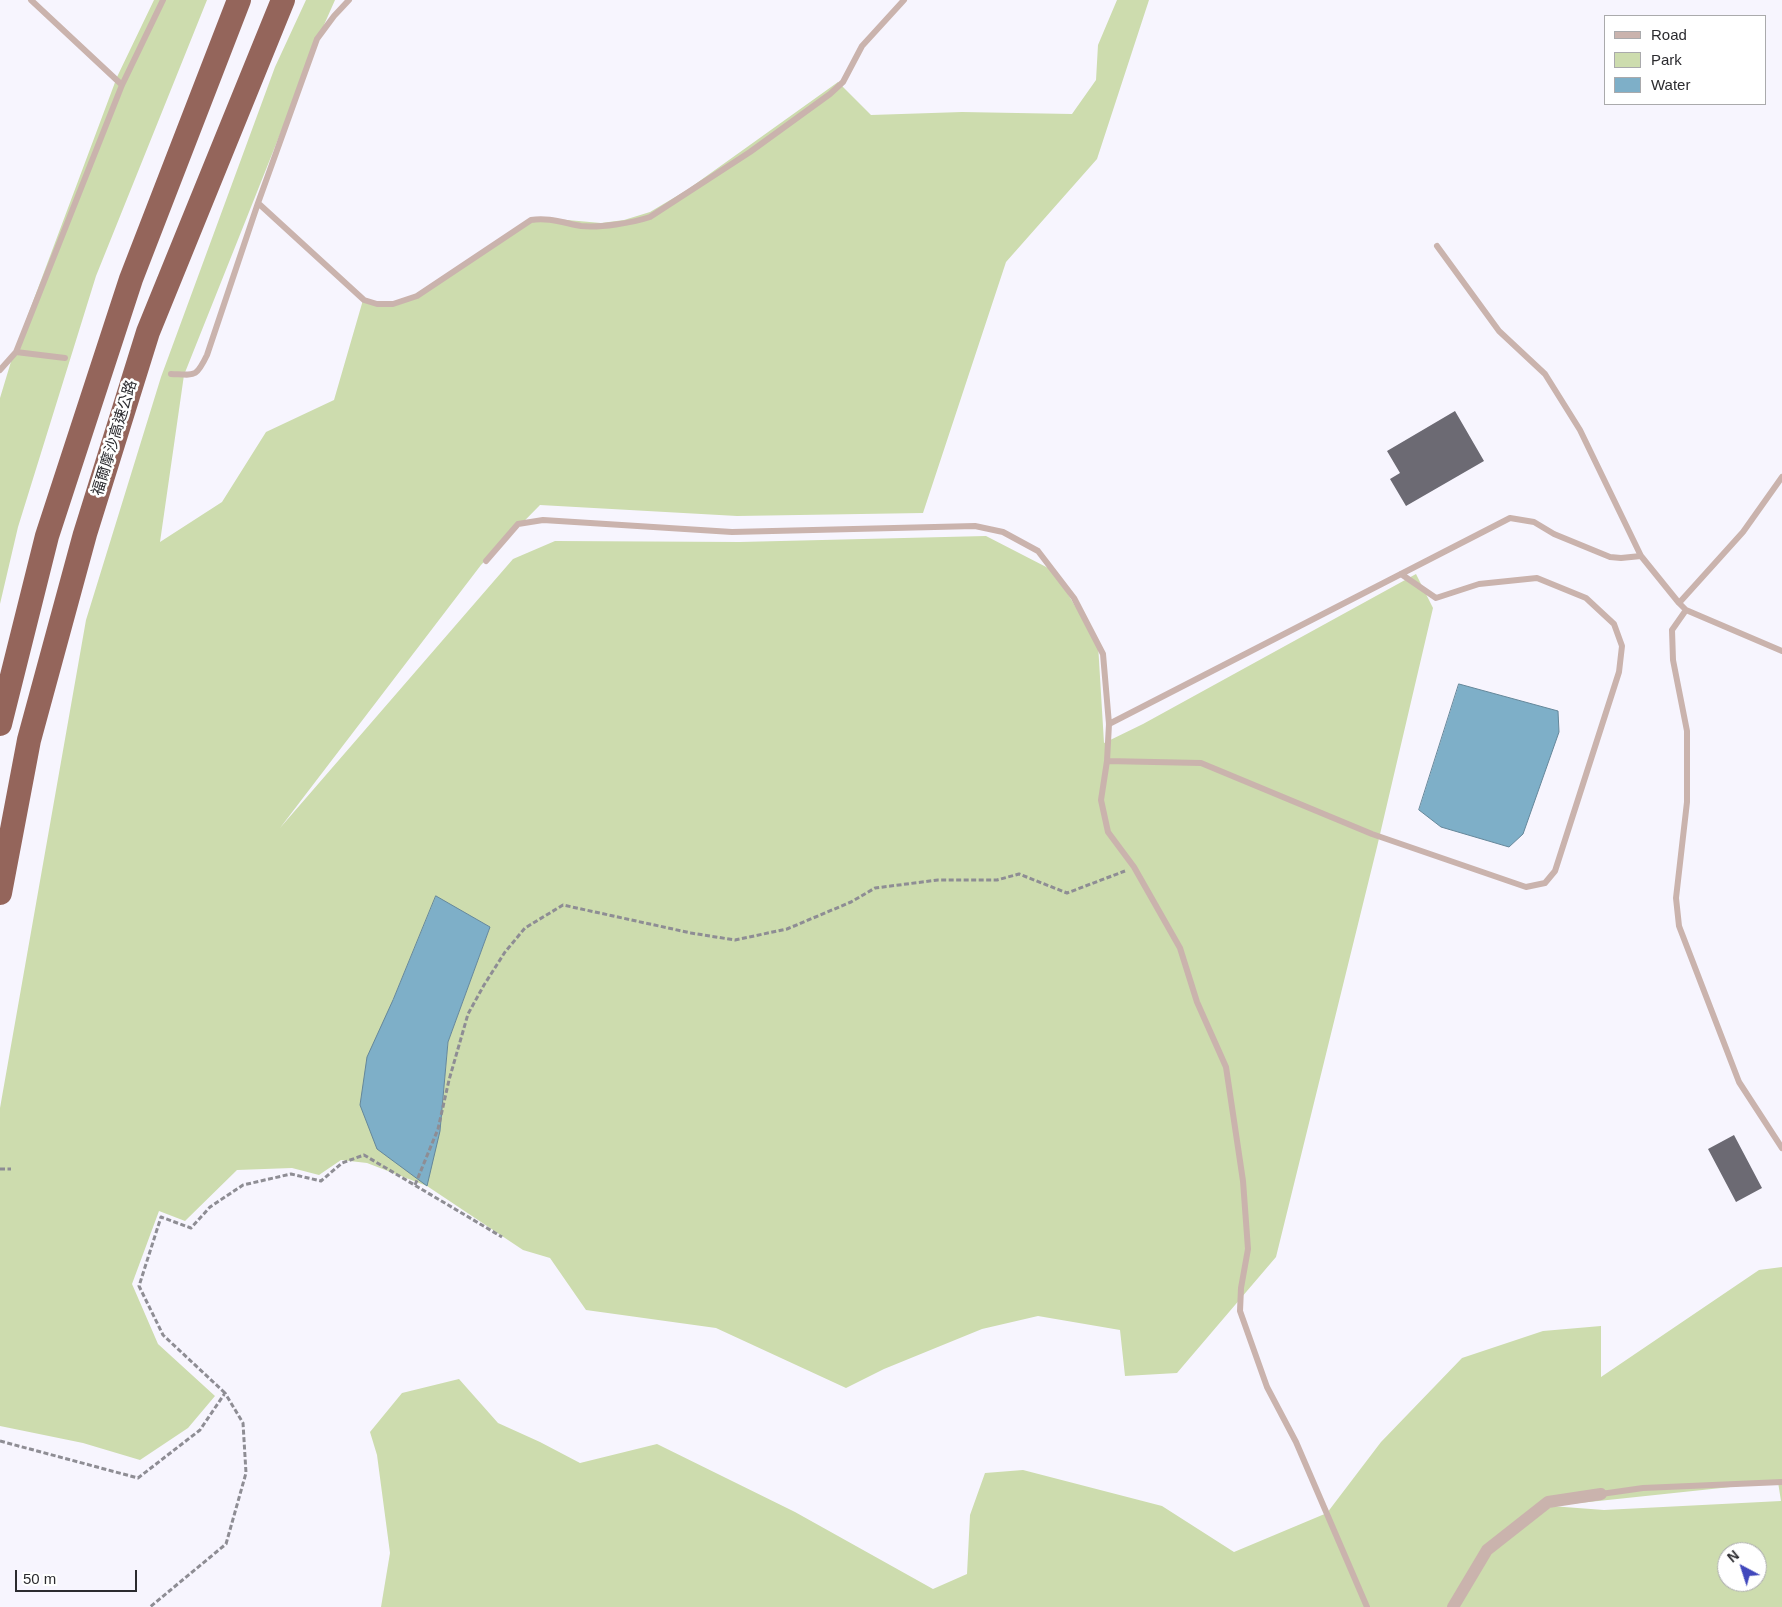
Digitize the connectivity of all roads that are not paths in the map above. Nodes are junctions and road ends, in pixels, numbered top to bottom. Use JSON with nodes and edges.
{"nodes":[{"id":1,"x":30,"y":0,"type":"edge"},
{"id":2,"x":163,"y":0,"type":"edge"},
{"id":3,"x":239,"y":0,"type":"edge"},
{"id":4,"x":283,"y":0,"type":"edge"},
{"id":5,"x":349,"y":0,"type":"edge"},
{"id":6,"x":904,"y":0,"type":"edge"},
{"id":7,"x":122,"y":85,"type":"junction"},
{"id":8,"x":258,"y":203,"type":"junction"},
{"id":9,"x":1437,"y":246,"type":"dead end"},
{"id":10,"x":16,"y":352,"type":"junction"},
{"id":11,"x":65,"y":358,"type":"dead end"},
{"id":12,"x":0,"y":370,"type":"edge"},
{"id":13,"x":170,"y":374,"type":"dead end"},
{"id":14,"x":1782,"y":478,"type":"edge"},
{"id":15,"x":1641,"y":556,"type":"junction"},
{"id":16,"x":486,"y":561,"type":"dead end"},
{"id":17,"x":1401,"y":574,"type":"junction"},
{"id":18,"x":1679,"y":603,"type":"junction"},
{"id":19,"x":1686,"y":610,"type":"junction"},
{"id":20,"x":1782,"y":651,"type":"edge"},
{"id":21,"x":0,"y":724,"type":"edge"},
{"id":22,"x":1109,"y":724,"type":"junction"},
{"id":23,"x":1107,"y":761,"type":"junction"},
{"id":24,"x":0,"y":893,"type":"edge"},
{"id":25,"x":1782,"y":1148,"type":"edge"},
{"id":26,"x":1782,"y":1482,"type":"edge"},
{"id":27,"x":1601,"y":1494,"type":"joint"},
{"id":28,"x":1367,"y":1607,"type":"edge"},
{"id":29,"x":1453,"y":1607,"type":"edge"}],
"edges":[{"from":1,"to":7,"type":"lane"},
{"from":2,"to":7,"type":"lane"},
{"from":3,"to":21,"type":"highway"},
{"from":4,"to":24,"type":"highway","name":"福爾摩沙高速公路"},
{"from":5,"to":8,"type":"lane"},
{"from":6,"to":8,"type":"lane"},
{"from":7,"to":10,"type":"lane"},
{"from":8,"to":13,"type":"lane"},
{"from":9,"to":15,"type":"lane"},
{"from":10,"to":11,"type":"lane"},
{"from":10,"to":12,"type":"lane"},
{"from":14,"to":18,"type":"lane"},
{"from":15,"to":17,"type":"lane"},
{"from":15,"to":18,"type":"lane"},
{"from":16,"to":22,"type":"lane"},
{"from":17,"to":22,"type":"lane"},
{"from":17,"to":23,"type":"lane"},
{"from":18,"to":19,"type":"lane"},
{"from":19,"to":20,"type":"lane"},
{"from":19,"to":25,"type":"lane"},
{"from":22,"to":23,"type":"lane"},
{"from":23,"to":28,"type":"lane"},
{"from":26,"to":27,"type":"lane"},
{"from":27,"to":29,"type":"street"}]}
